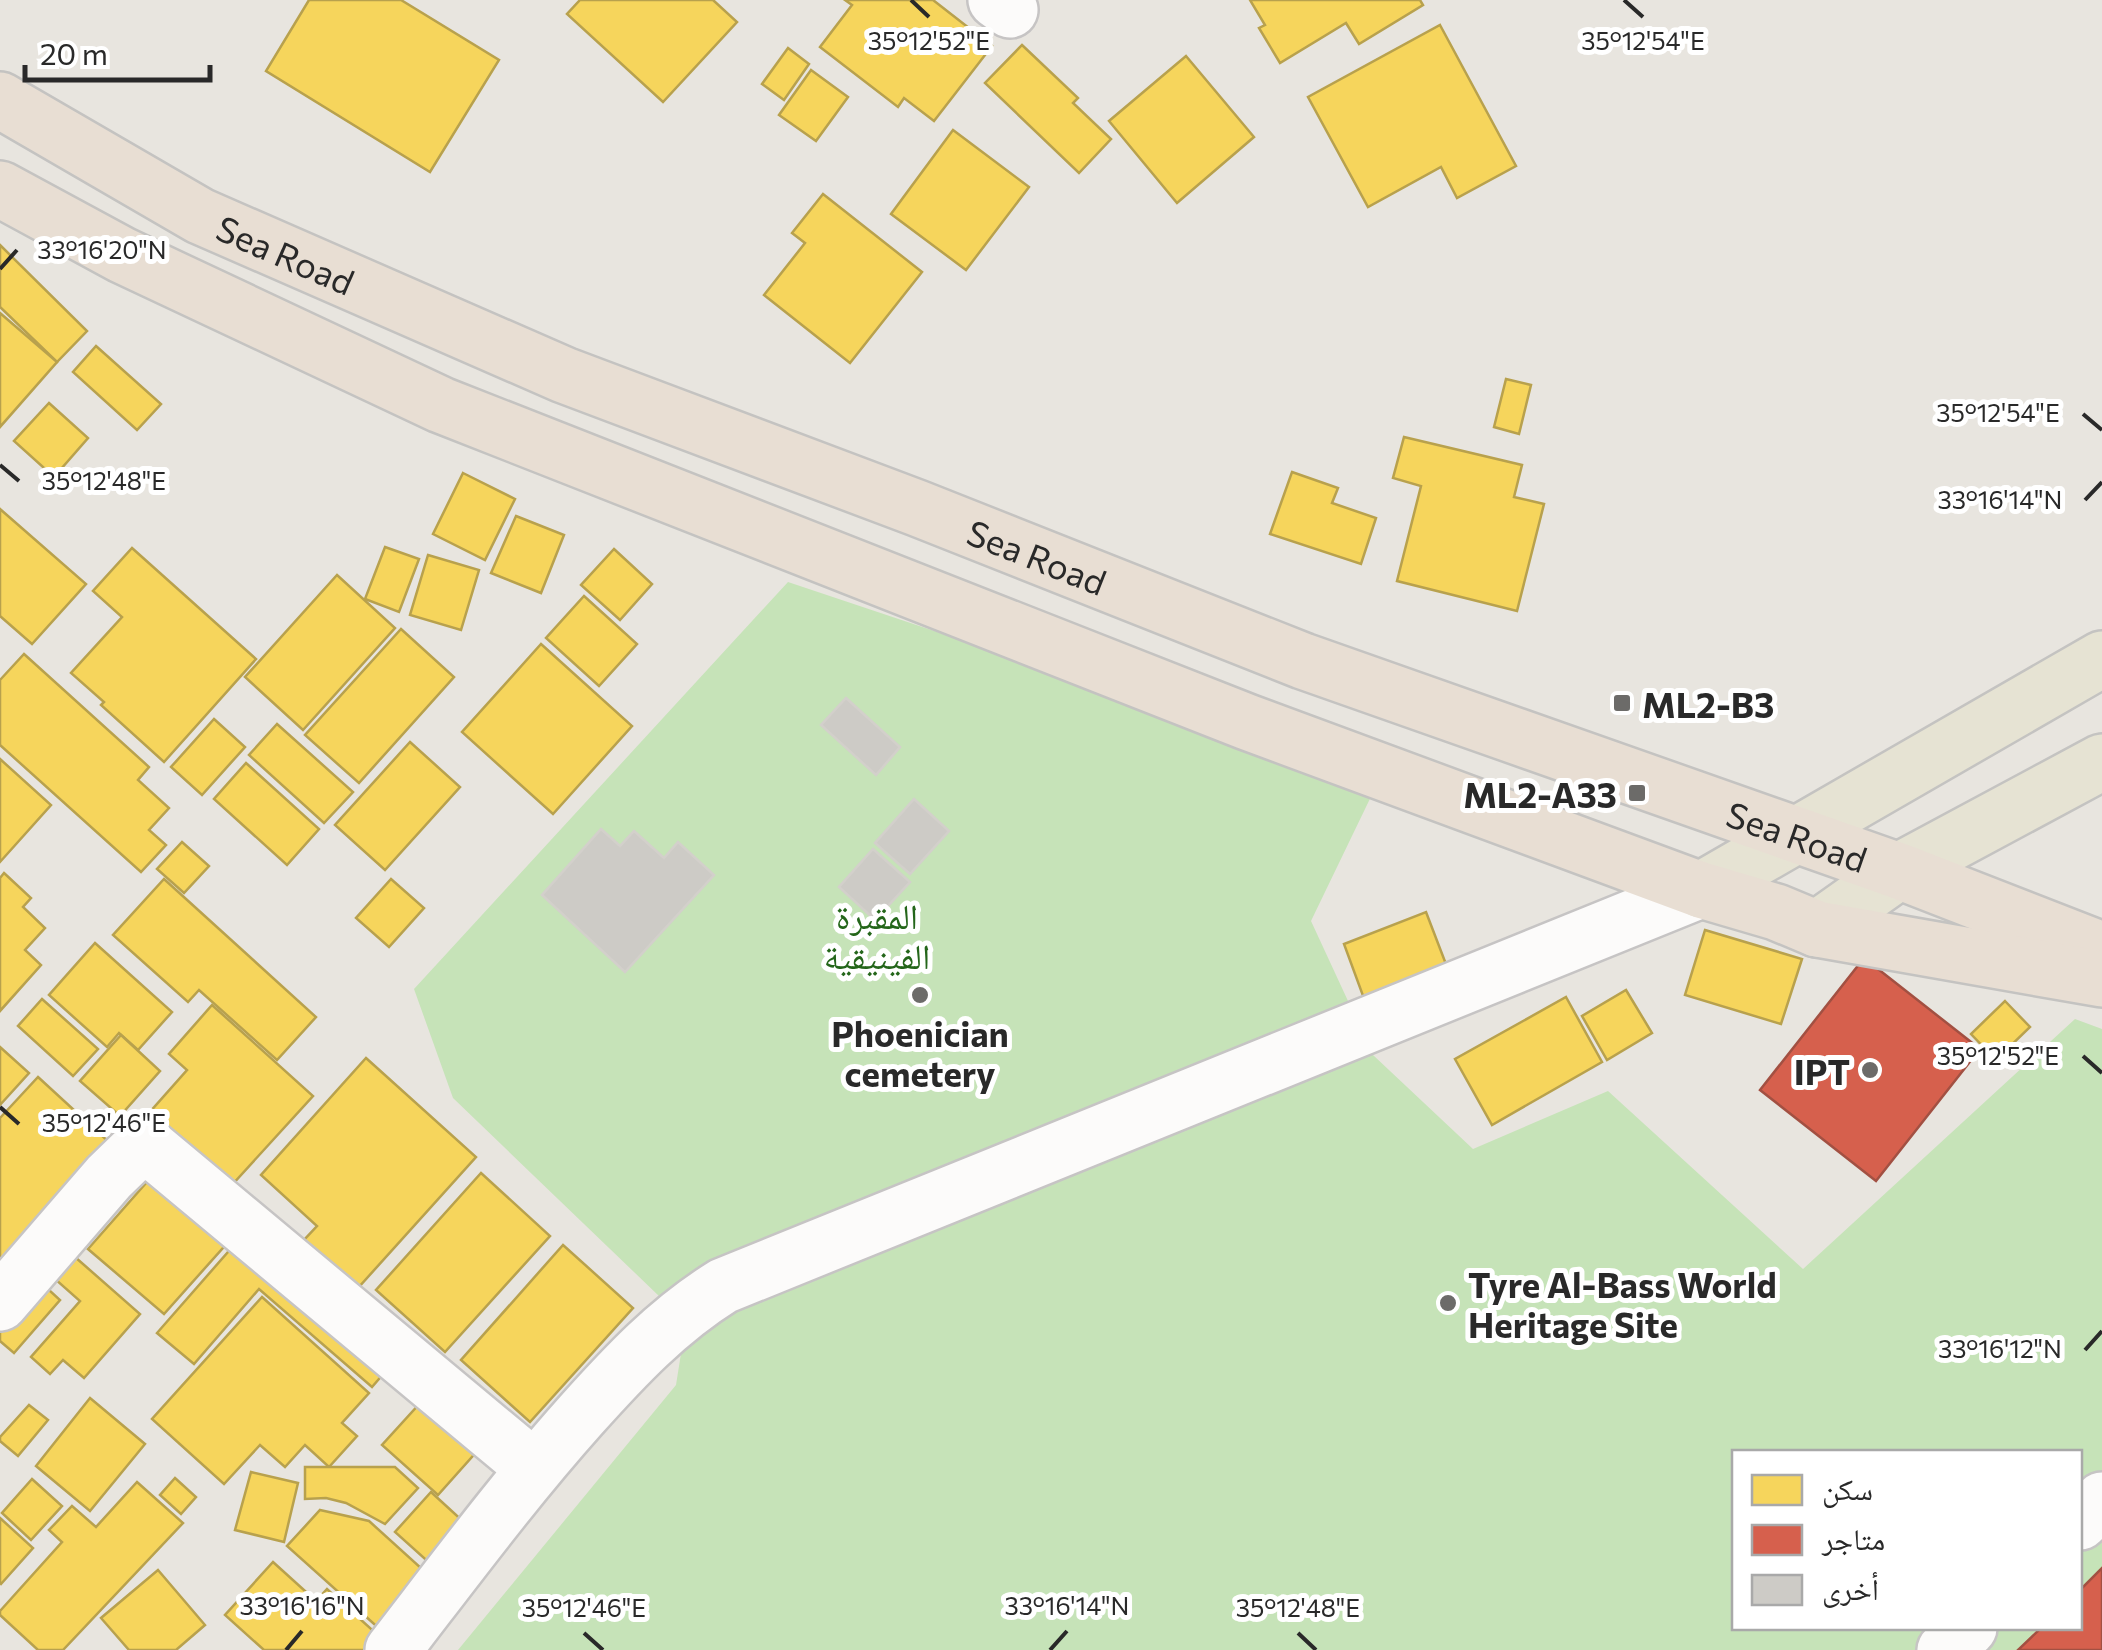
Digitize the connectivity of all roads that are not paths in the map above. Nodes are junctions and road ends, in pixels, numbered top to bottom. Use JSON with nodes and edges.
{"nodes":[{"id":1,"x":0,"y":100,"type":"edge"},
{"id":2,"x":0,"y":189,"type":"edge"},
{"id":3,"x":2102,"y":659,"type":"edge"},
{"id":4,"x":2102,"y":762,"type":"edge"},
{"id":5,"x":1796,"y":836,"type":"junction"},
{"id":6,"x":1900,"y":871,"type":"junction"},
{"id":7,"x":1701,"y":890,"type":"junction"},
{"id":8,"x":1817,"y":929,"type":"junction"},
{"id":9,"x":2102,"y":950,"type":"edge"},
{"id":10,"x":2102,"y":979,"type":"edge"},
{"id":11,"x":0,"y":1303,"type":"edge"},
{"id":12,"x":534,"y":1468,"type":"junction"},
{"id":13,"x":2102,"y":1500,"type":"edge"},
{"id":14,"x":2082,"y":1520,"type":"edge"},
{"id":15,"x":1967,"y":1630,"type":"edge"},
{"id":16,"x":393,"y":1650,"type":"edge"},
{"id":17,"x":1946,"y":1650,"type":"edge"}],
"edges":[{"from":1,"to":5,"type":"highway","name":"Sea Road"},
{"from":2,"to":7,"type":"highway","name":"Sea Road"},
{"from":3,"to":5,"type":"main road"},
{"from":4,"to":6,"type":"main road"},
{"from":5,"to":6,"type":"highway","name":"Sea Road"},
{"from":5,"to":7,"type":"main road"},
{"from":6,"to":8,"type":"main road"},
{"from":6,"to":9,"type":"highway","name":"Sea Road"},
{"from":7,"to":8,"type":"highway","name":"Sea Road"},
{"from":7,"to":12,"type":"street"},
{"from":8,"to":10,"type":"highway","name":"Sea Road"},
{"from":11,"to":12,"type":"street"},
{"from":12,"to":16,"type":"street"},
{"from":13,"to":14,"type":"street"},
{"from":15,"to":17,"type":"street"}]}
